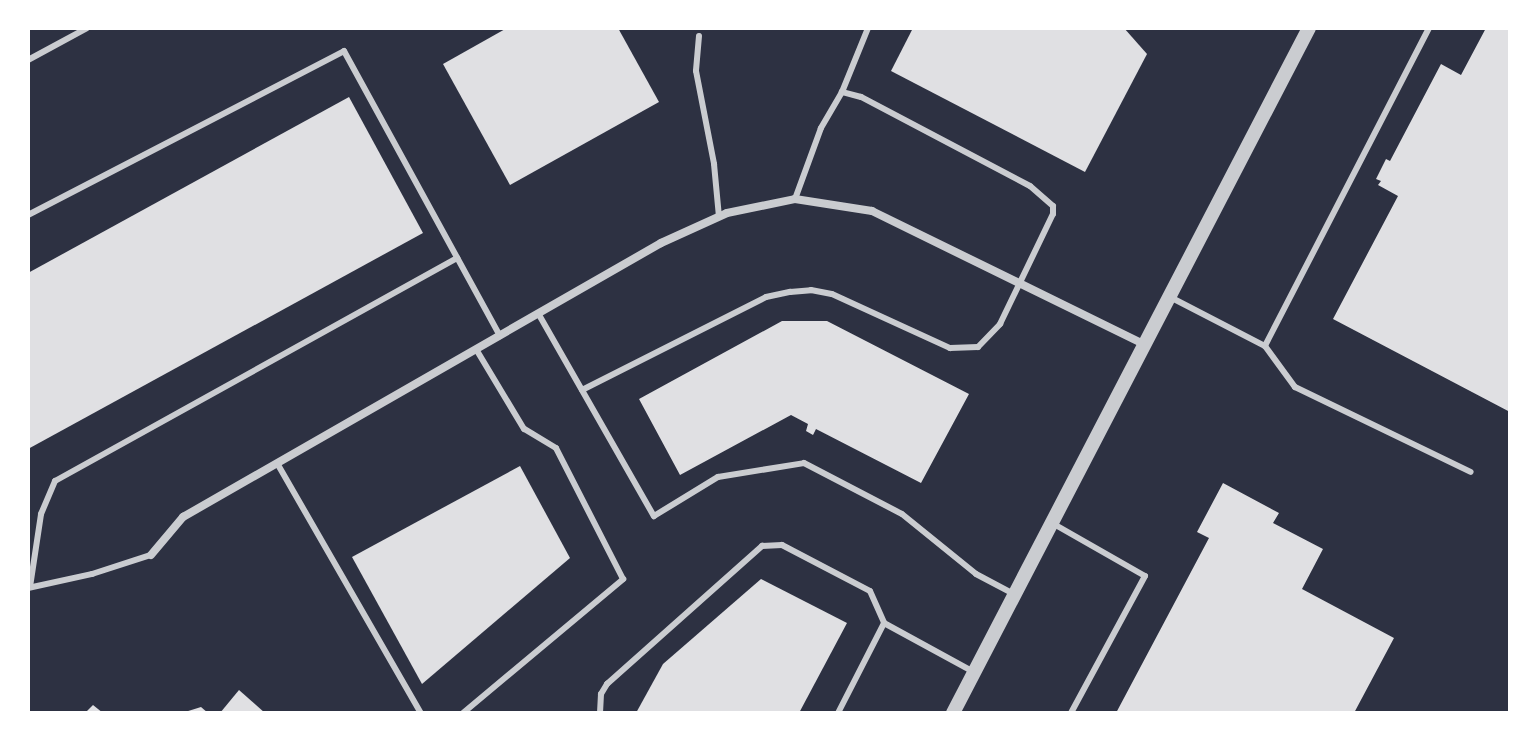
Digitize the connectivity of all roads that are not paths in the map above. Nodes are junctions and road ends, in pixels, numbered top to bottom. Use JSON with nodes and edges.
{"nodes":[{"id":1,"x":87,"y":28,"type":"edge"},
{"id":2,"x":868,"y":28,"type":"edge"},
{"id":3,"x":1309,"y":28,"type":"edge"},
{"id":4,"x":1429,"y":28,"type":"edge"},
{"id":5,"x":699,"y":36,"type":"dead end"},
{"id":6,"x":28,"y":60,"type":"edge"},
{"id":7,"x":842,"y":92,"type":"junction"},
{"id":8,"x":795,"y":199,"type":"junction"},
{"id":9,"x":28,"y":215,"type":"edge"},
{"id":10,"x":719,"y":217,"type":"junction"},
{"id":11,"x":457,"y":258,"type":"junction"},
{"id":12,"x":1019,"y":283,"type":"junction"},
{"id":13,"x":1170,"y":297,"type":"junction"},
{"id":14,"x":538,"y":313,"type":"junction"},
{"id":15,"x":500,"y":336,"type":"junction"},
{"id":16,"x":1145,"y":345,"type":"junction"},
{"id":17,"x":1265,"y":346,"type":"junction"},
{"id":18,"x":476,"y":349,"type":"junction"},
{"id":19,"x":582,"y":390,"type":"junction"},
{"id":20,"x":277,"y":463,"type":"junction"},
{"id":21,"x":1471,"y":472,"type":"dead end"},
{"id":22,"x":1052,"y":523,"type":"junction"},
{"id":23,"x":151,"y":555,"type":"joint"},
{"id":24,"x":29,"y":587,"type":"edge"},
{"id":25,"x":1015,"y":594,"type":"junction"},
{"id":26,"x":884,"y":623,"type":"junction"},
{"id":27,"x":974,"y":672,"type":"junction"},
{"id":28,"x":421,"y":713,"type":"edge"},
{"id":29,"x":463,"y":713,"type":"edge"},
{"id":30,"x":600,"y":713,"type":"edge"},
{"id":31,"x":838,"y":713,"type":"edge"},
{"id":32,"x":953,"y":713,"type":"edge"},
{"id":33,"x":1071,"y":713,"type":"edge"}],
"edges":[{"from":1,"to":6,"type":"lane"},
{"from":2,"to":7,"type":"lane"},
{"from":3,"to":13,"type":"street"},
{"from":4,"to":17,"type":"lane"},
{"from":5,"to":10,"type":"lane"},
{"from":7,"to":8,"type":"lane"},
{"from":7,"to":12,"type":"lane"},
{"from":8,"to":10,"type":"street"},
{"from":8,"to":12,"type":"street"},
{"from":9,"to":11,"type":"lane"},
{"from":10,"to":14,"type":"street"},
{"from":11,"to":15,"type":"lane"},
{"from":11,"to":24,"type":"lane"},
{"from":12,"to":16,"type":"street"},
{"from":12,"to":19,"type":"lane"},
{"from":13,"to":16,"type":"street"},
{"from":13,"to":17,"type":"lane"},
{"from":14,"to":15,"type":"street"},
{"from":14,"to":19,"type":"lane"},
{"from":15,"to":18,"type":"street"},
{"from":16,"to":22,"type":"street"},
{"from":17,"to":21,"type":"lane"},
{"from":18,"to":20,"type":"street"},
{"from":18,"to":29,"type":"lane"},
{"from":19,"to":25,"type":"lane"},
{"from":20,"to":23,"type":"street"},
{"from":20,"to":28,"type":"lane"},
{"from":22,"to":25,"type":"street"},
{"from":22,"to":33,"type":"lane"},
{"from":23,"to":24,"type":"lane"},
{"from":25,"to":27,"type":"street"},
{"from":26,"to":27,"type":"lane"},
{"from":26,"to":30,"type":"lane"},
{"from":26,"to":31,"type":"lane"},
{"from":27,"to":32,"type":"street"}]}
